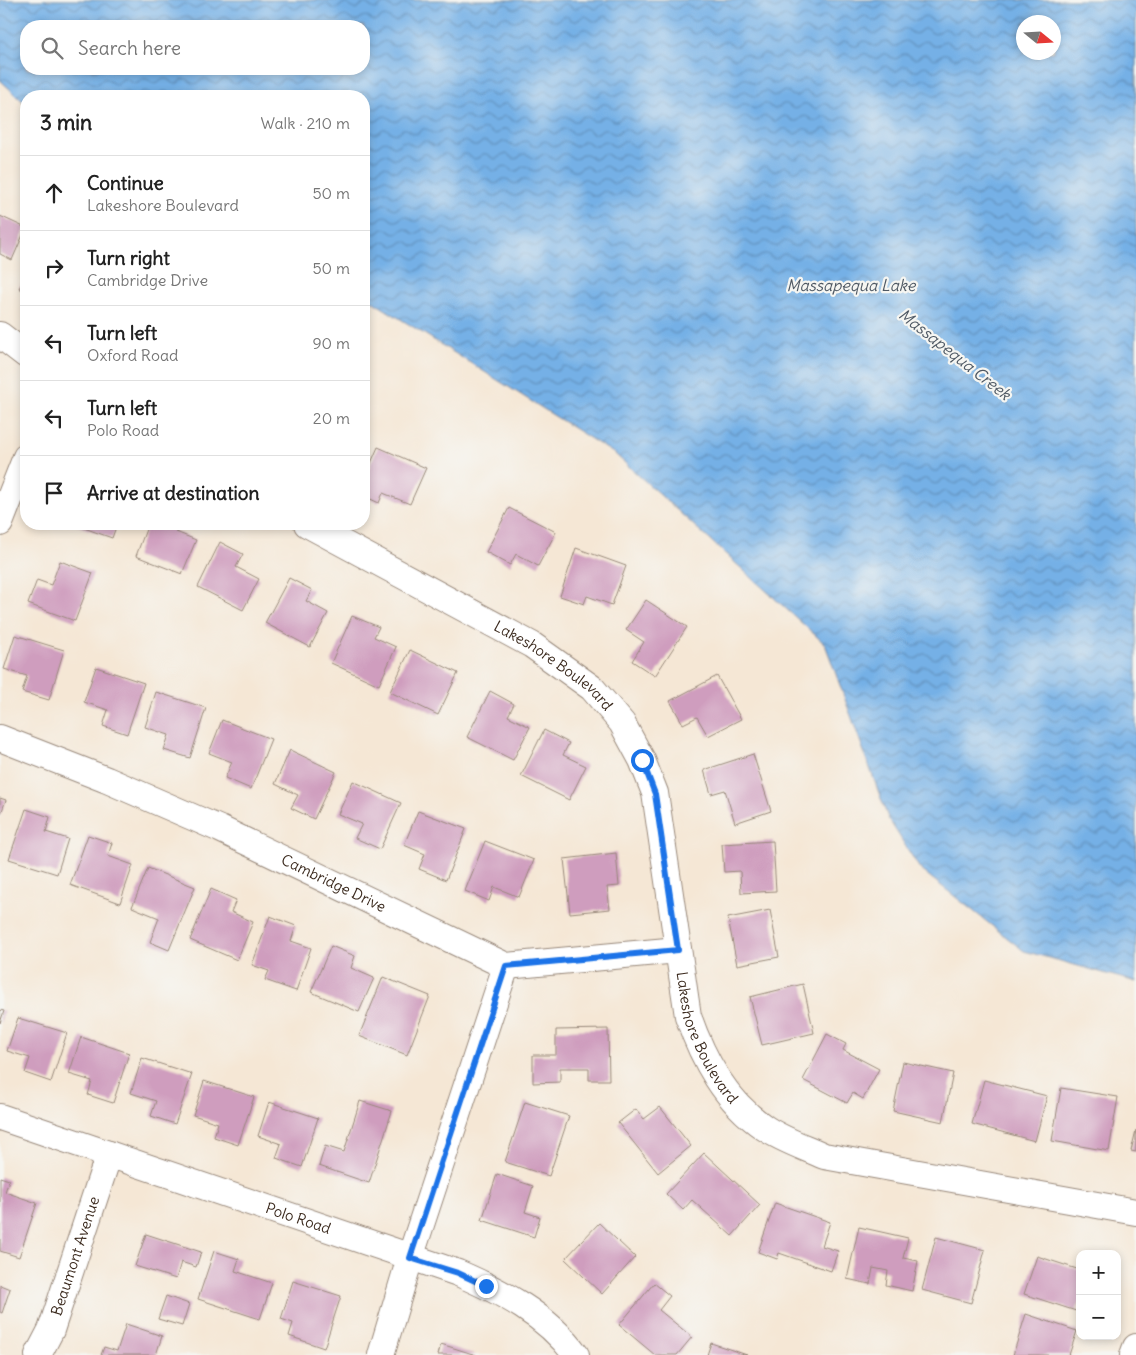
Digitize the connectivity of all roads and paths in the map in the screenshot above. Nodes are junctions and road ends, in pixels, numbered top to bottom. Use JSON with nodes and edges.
{"nodes":[{"id":1,"x":0,"y":335,"type":"edge"},
{"id":2,"x":20,"y":350,"type":"edge"},
{"id":3,"x":20,"y":472,"type":"edge"},
{"id":4,"x":0,"y":523,"type":"edge"},
{"id":5,"x":319,"y":530,"type":"edge"},
{"id":6,"x":0,"y":738,"type":"edge"},
{"id":7,"x":678,"y":950,"type":"junction"},
{"id":8,"x":506,"y":966,"type":"junction"},
{"id":9,"x":0,"y":1117,"type":"edge"},
{"id":10,"x":109,"y":1154,"type":"junction"},
{"id":11,"x":1136,"y":1212,"type":"edge"},
{"id":12,"x":410,"y":1258,"type":"junction"},
{"id":13,"x":1136,"y":1347,"type":"edge"},
{"id":14,"x":38,"y":1355,"type":"edge"},
{"id":15,"x":381,"y":1355,"type":"edge"},
{"id":16,"x":576,"y":1355,"type":"edge"},
{"id":17,"x":1133,"y":1355,"type":"edge"}],
"edges":[{"from":1,"to":2,"type":"street"},
{"from":3,"to":4,"type":"street"},
{"from":5,"to":7,"type":"street","name":"Lakeshore Boulevard"},
{"from":6,"to":8,"type":"street","name":"Cambridge Drive"},
{"from":7,"to":8,"type":"street"},
{"from":7,"to":11,"type":"street","name":"Lakeshore Boulevard"},
{"from":8,"to":12,"type":"street"},
{"from":9,"to":10,"type":"street","name":"Polo Road"},
{"from":10,"to":12,"type":"street","name":"Polo Road"},
{"from":10,"to":14,"type":"street","name":"Beaumont Avenue"},
{"from":12,"to":15,"type":"street"},
{"from":12,"to":16,"type":"street","name":"Polo Road"},
{"from":13,"to":17,"type":"street"}]}
